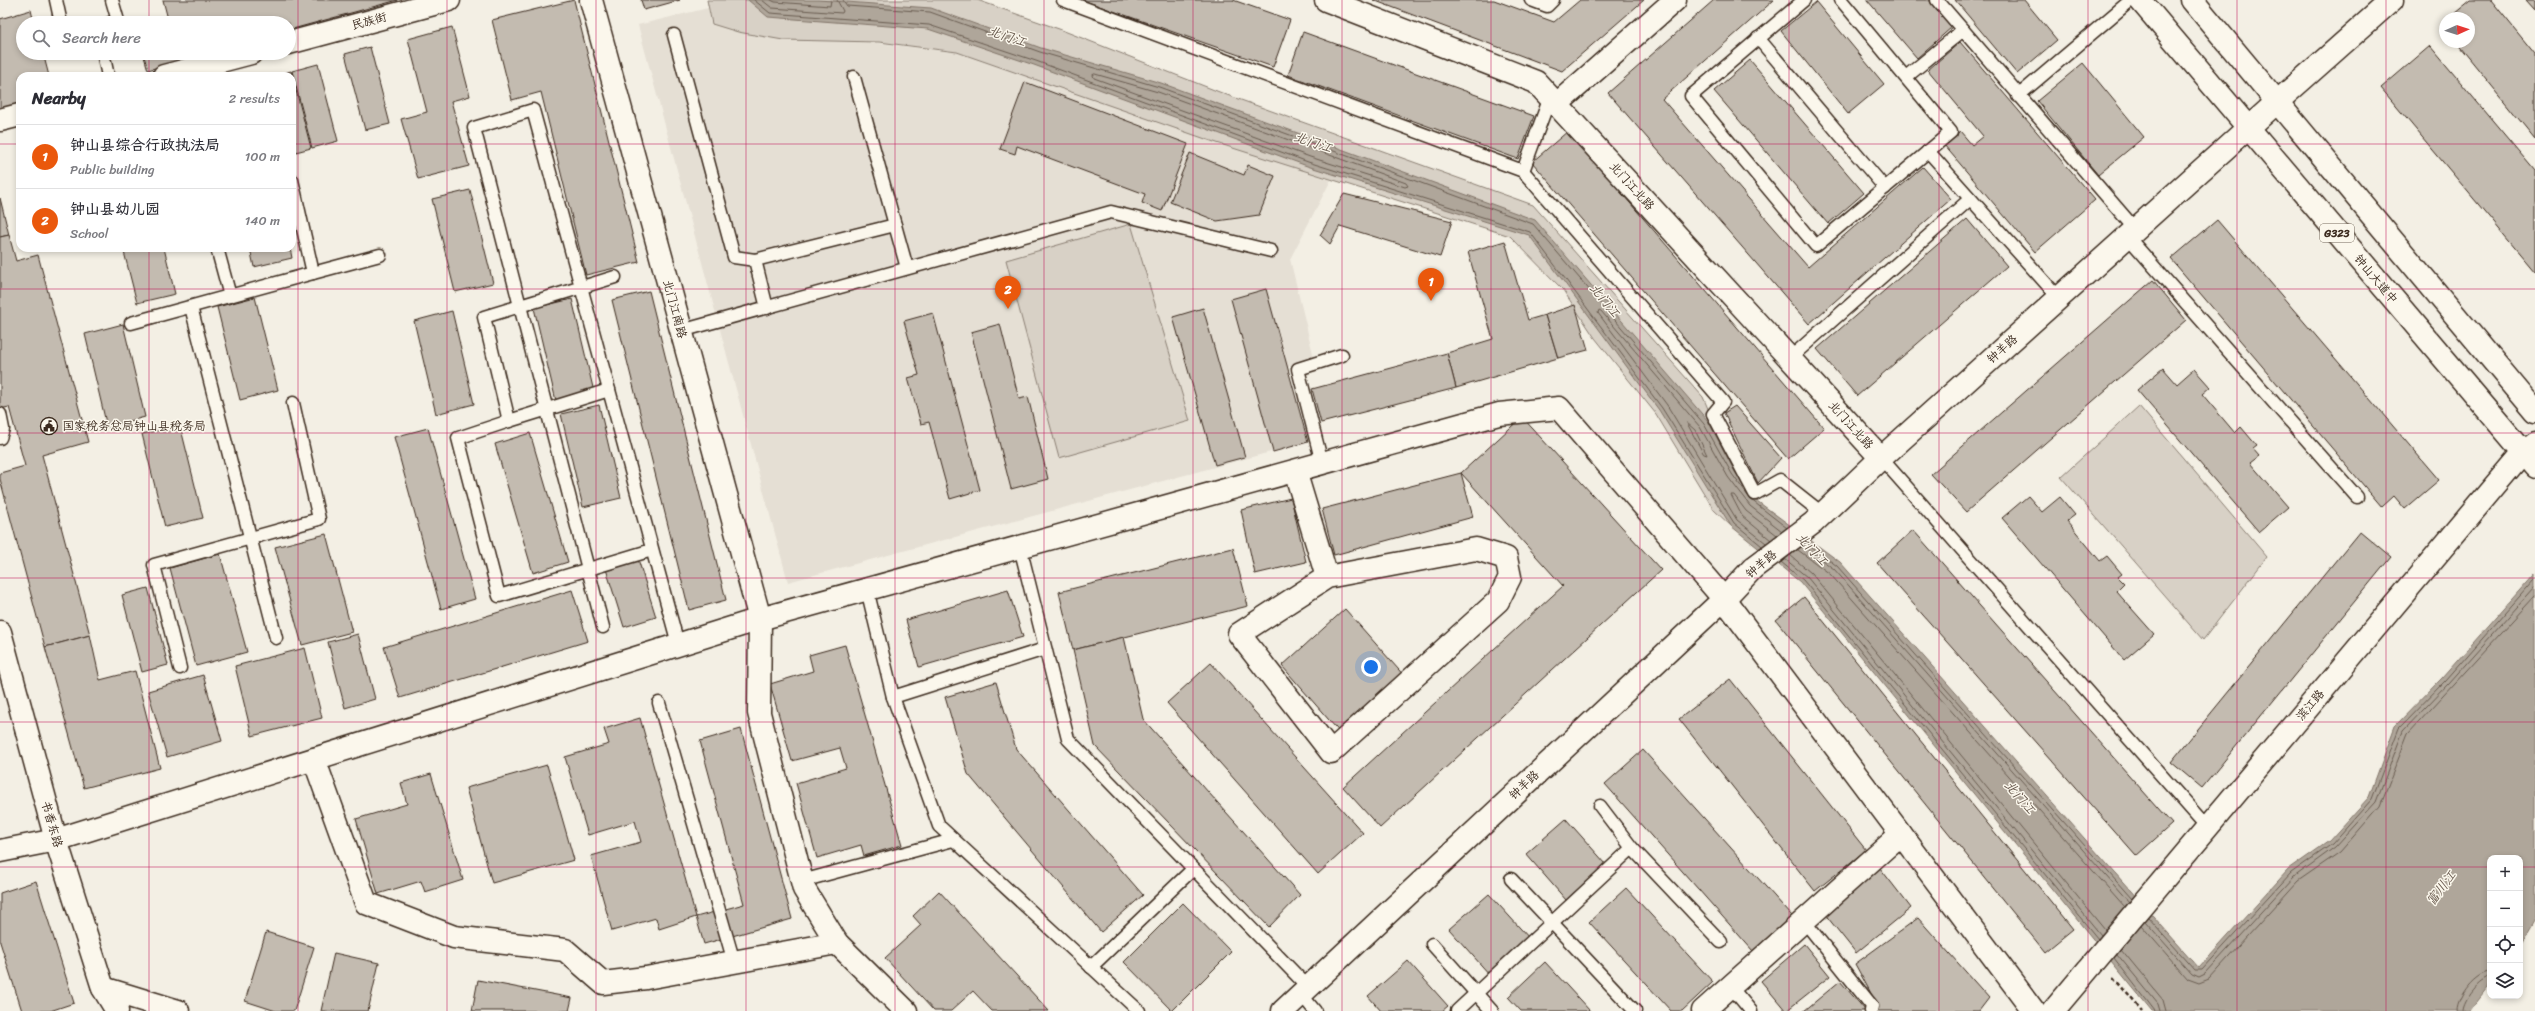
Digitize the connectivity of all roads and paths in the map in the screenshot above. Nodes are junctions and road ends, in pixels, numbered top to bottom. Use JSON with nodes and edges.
{"nodes":[{"id":1,"x":56,"y":0,"type":"edge"},
{"id":2,"x":112,"y":0,"type":"edge"},
{"id":3,"x":450,"y":0,"type":"edge"},
{"id":4,"x":591,"y":0,"type":"edge"},
{"id":5,"x":1063,"y":0,"type":"edge"},
{"id":6,"x":1326,"y":0,"type":"edge"},
{"id":7,"x":1531,"y":0,"type":"edge"},
{"id":8,"x":1553,"y":0,"type":"edge"},
{"id":9,"x":1675,"y":0,"type":"edge"},
{"id":10,"x":1804,"y":0,"type":"edge"},
{"id":11,"x":1842,"y":0,"type":"edge"},
{"id":12,"x":1937,"y":0,"type":"edge"},
{"id":13,"x":2131,"y":0,"type":"edge"},
{"id":14,"x":2140,"y":0,"type":"edge"},
{"id":15,"x":2192,"y":0,"type":"edge"},
{"id":16,"x":2392,"y":0,"type":"edge"},
{"id":17,"x":59,"y":16,"type":"edge"},
{"id":18,"x":117,"y":16,"type":"edge"},
{"id":19,"x":1963,"y":30,"type":"junction"},
{"id":20,"x":674,"y":35,"type":"dead end"},
{"id":21,"x":1758,"y":38,"type":"junction"},
{"id":22,"x":296,"y":41,"type":"edge"},
{"id":23,"x":105,"y":60,"type":"edge"},
{"id":24,"x":225,"y":60,"type":"edge"},
{"id":25,"x":107,"y":72,"type":"edge"},
{"id":26,"x":180,"y":72,"type":"edge"},
{"id":27,"x":854,"y":77,"type":"dead end"},
{"id":28,"x":1906,"y":77,"type":"junction"},
{"id":29,"x":2018,"y":96,"type":"junction"},
{"id":30,"x":1553,"y":100,"type":"junction"},
{"id":31,"x":2277,"y":102,"type":"junction"},
{"id":32,"x":16,"y":115,"type":"edge"},
{"id":33,"x":0,"y":120,"type":"edge"},
{"id":34,"x":2248,"y":128,"type":"junction"},
{"id":35,"x":1928,"y":151,"type":"junction"},
{"id":36,"x":1523,"y":171,"type":"junction"},
{"id":37,"x":1885,"y":188,"type":"junction"},
{"id":38,"x":296,"y":198,"type":"edge"},
{"id":39,"x":1970,"y":199,"type":"junction"},
{"id":40,"x":895,"y":225,"type":"junction"},
{"id":41,"x":2131,"y":233,"type":"junction"},
{"id":42,"x":1271,"y":251,"type":"dead end"},
{"id":43,"x":218,"y":252,"type":"edge"},
{"id":44,"x":380,"y":255,"type":"dead end"},
{"id":45,"x":755,"y":260,"type":"junction"},
{"id":46,"x":907,"y":268,"type":"junction"},
{"id":47,"x":313,"y":273,"type":"junction"},
{"id":48,"x":615,"y":277,"type":"dead end"},
{"id":49,"x":581,"y":288,"type":"junction"},
{"id":50,"x":230,"y":296,"type":"junction"},
{"id":51,"x":2059,"y":298,"type":"junction"},
{"id":52,"x":520,"y":305,"type":"junction"},
{"id":53,"x":191,"y":307,"type":"junction"},
{"id":54,"x":767,"y":308,"type":"junction"},
{"id":55,"x":131,"y":323,"type":"dead end"},
{"id":56,"x":681,"y":331,"type":"junction"},
{"id":57,"x":1342,"y":355,"type":"dead end"},
{"id":58,"x":1790,"y":358,"type":"junction"},
{"id":59,"x":609,"y":390,"type":"junction"},
{"id":60,"x":293,"y":403,"type":"dead end"},
{"id":61,"x":547,"y":409,"type":"junction"},
{"id":62,"x":2535,"y":410,"type":"edge"},
{"id":63,"x":0,"y":414,"type":"edge"},
{"id":64,"x":509,"y":421,"type":"junction"},
{"id":65,"x":0,"y":438,"type":"edge"},
{"id":66,"x":2531,"y":453,"type":"edge"},
{"id":67,"x":1881,"y":458,"type":"junction"},
{"id":68,"x":1322,"y":463,"type":"junction"},
{"id":69,"x":1295,"y":471,"type":"junction"},
{"id":70,"x":2357,"y":497,"type":"dead end"},
{"id":71,"x":1818,"y":518,"type":"junction"},
{"id":72,"x":249,"y":539,"type":"junction"},
{"id":73,"x":1020,"y":547,"type":"junction"},
{"id":74,"x":652,"y":550,"type":"junction"},
{"id":75,"x":588,"y":569,"type":"junction"},
{"id":76,"x":1327,"y":577,"type":"junction"},
{"id":77,"x":867,"y":589,"type":"junction"},
{"id":78,"x":1724,"y":599,"type":"junction"},
{"id":79,"x":760,"y":619,"type":"junction"},
{"id":80,"x":603,"y":627,"type":"dead end"},
{"id":81,"x":0,"y":632,"type":"edge"},
{"id":82,"x":276,"y":638,"type":"dead end"},
{"id":83,"x":678,"y":644,"type":"junction"},
{"id":84,"x":1046,"y":649,"type":"junction"},
{"id":85,"x":180,"y":668,"type":"dead end"},
{"id":86,"x":893,"y":697,"type":"junction"},
{"id":87,"x":660,"y":703,"type":"dead end"},
{"id":88,"x":314,"y":759,"type":"junction"},
{"id":89,"x":1600,"y":806,"type":"dead end"},
{"id":90,"x":2207,"y":827,"type":"junction"},
{"id":91,"x":1901,"y":834,"type":"junction"},
{"id":92,"x":56,"y":840,"type":"junction"},
{"id":93,"x":953,"y":840,"type":"junction"},
{"id":94,"x":1632,"y":848,"type":"junction"},
{"id":95,"x":0,"y":851,"type":"edge"},
{"id":96,"x":1194,"y":869,"type":"junction"},
{"id":97,"x":1511,"y":879,"type":"dead end"},
{"id":98,"x":802,"y":881,"type":"junction"},
{"id":99,"x":1804,"y":921,"type":"junction"},
{"id":100,"x":1553,"y":922,"type":"junction"},
{"id":101,"x":1721,"y":942,"type":"dead end"},
{"id":102,"x":837,"y":943,"type":"junction"},
{"id":103,"x":1432,"y":944,"type":"dead end"},
{"id":104,"x":734,"y":962,"type":"junction"},
{"id":105,"x":2091,"y":964,"type":"junction"},
{"id":106,"x":1091,"y":967,"type":"junction"},
{"id":107,"x":1730,"y":986,"type":"junction"},
{"id":108,"x":103,"y":988,"type":"junction"},
{"id":109,"x":1303,"y":990,"type":"junction"},
{"id":110,"x":1476,"y":993,"type":"junction"},
{"id":111,"x":1285,"y":1010,"type":"edge"},
{"id":112,"x":117,"y":1011,"type":"edge"},
{"id":113,"x":178,"y":1011,"type":"edge"},
{"id":114,"x":906,"y":1011,"type":"edge"},
{"id":115,"x":1139,"y":1011,"type":"edge"},
{"id":116,"x":1315,"y":1011,"type":"edge"},
{"id":117,"x":1457,"y":1011,"type":"edge"},
{"id":118,"x":1492,"y":1011,"type":"edge"},
{"id":119,"x":1635,"y":1011,"type":"edge"},
{"id":120,"x":1703,"y":1011,"type":"edge"},
{"id":121,"x":1751,"y":1011,"type":"edge"},
{"id":122,"x":1871,"y":1011,"type":"edge"},
{"id":123,"x":2034,"y":1011,"type":"edge"},
{"id":124,"x":2053,"y":1011,"type":"edge"},
{"id":125,"x":2142,"y":1011,"type":"edge"}],
"edges":[{"from":1,"to":17,"type":"lane"},
{"from":2,"to":18,"type":"lane"},
{"from":3,"to":22,"type":"main road","name":"民族街"},
{"from":4,"to":56,"type":"main road","name":"北门江南路"},
{"from":5,"to":36,"type":"lane"},
{"from":6,"to":30,"type":"main road","name":"北门江北路"},
{"from":7,"to":8,"type":"lane"},
{"from":9,"to":30,"type":"main road"},
{"from":10,"to":21,"type":"lane"},
{"from":11,"to":28,"type":"lane"},
{"from":12,"to":19,"type":"lane"},
{"from":13,"to":29,"type":"lane"},
{"from":14,"to":34,"type":"main road","name":"钟山大道中","number":"G323"},
{"from":15,"to":31,"type":"main road"},
{"from":16,"to":31,"type":"main road","name":"钟羊路"},
{"from":19,"to":28,"type":"lane"},
{"from":19,"to":29,"type":"lane"},
{"from":20,"to":45,"type":"lane"},
{"from":21,"to":37,"type":"lane"},
{"from":21,"to":37,"type":"lane"},
{"from":23,"to":25,"type":"lane"},
{"from":24,"to":26,"type":"main road"},
{"from":27,"to":40,"type":"lane"},
{"from":28,"to":35,"type":"lane"},
{"from":29,"to":41,"type":"lane"},
{"from":30,"to":36,"type":"lane"},
{"from":30,"to":58,"type":"main road","name":"北门江北路"},
{"from":31,"to":34,"type":"main road","name":"钟羊路"},
{"from":31,"to":62,"type":"main road"},
{"from":32,"to":33,"type":"main road"},
{"from":34,"to":41,"type":"main road","name":"钟羊路"},
{"from":34,"to":66,"type":"main road","name":"钟山大道中","number":"G323"},
{"from":35,"to":37,"type":"lane"},
{"from":35,"to":39,"type":"lane"},
{"from":36,"to":71,"type":"lane"},
{"from":38,"to":47,"type":"lane"},
{"from":39,"to":51,"type":"lane"},
{"from":39,"to":58,"type":"lane"},
{"from":40,"to":45,"type":"lane"},
{"from":40,"to":46,"type":"lane"},
{"from":41,"to":51,"type":"main road","name":"钟羊路"},
{"from":41,"to":70,"type":"lane"},
{"from":42,"to":46,"type":"lane"},
{"from":43,"to":50,"type":"lane"},
{"from":44,"to":47,"type":"lane"},
{"from":45,"to":54,"type":"lane"},
{"from":46,"to":54,"type":"lane"},
{"from":47,"to":50,"type":"lane"},
{"from":48,"to":49,"type":"lane"},
{"from":49,"to":52,"type":"lane"},
{"from":49,"to":52,"type":"lane"},
{"from":49,"to":59,"type":"lane"},
{"from":50,"to":53,"type":"lane"},
{"from":51,"to":67,"type":"main road","name":"钟羊路"},
{"from":52,"to":61,"type":"lane"},
{"from":52,"to":64,"type":"lane"},
{"from":53,"to":55,"type":"lane"},
{"from":53,"to":72,"type":"lane"},
{"from":54,"to":56,"type":"lane"},
{"from":56,"to":79,"type":"main road","name":"北门江南路"},
{"from":57,"to":68,"type":"lane"},
{"from":58,"to":67,"type":"main road","name":"北门江北路"},
{"from":59,"to":61,"type":"lane"},
{"from":59,"to":74,"type":"lane"},
{"from":60,"to":72,"type":"lane"},
{"from":61,"to":64,"type":"lane"},
{"from":61,"to":75,"type":"lane"},
{"from":63,"to":65,"type":"lane"},
{"from":64,"to":75,"type":"lane"},
{"from":66,"to":90,"type":"main road","name":"滨江路"},
{"from":67,"to":71,"type":"main road","name":"钟羊路"},
{"from":67,"to":90,"type":"lane"},
{"from":68,"to":69,"type":"main road"},
{"from":68,"to":78,"type":"main road"},
{"from":69,"to":73,"type":"main road"},
{"from":69,"to":76,"type":"main road"},
{"from":71,"to":78,"type":"main road","name":"钟羊路"},
{"from":72,"to":82,"type":"lane"},
{"from":72,"to":85,"type":"lane"},
{"from":73,"to":77,"type":"main road"},
{"from":73,"to":84,"type":"lane"},
{"from":74,"to":75,"type":"lane"},
{"from":74,"to":83,"type":"lane"},
{"from":75,"to":80,"type":"lane"},
{"from":76,"to":76,"type":"main road"},
{"from":77,"to":79,"type":"main road"},
{"from":77,"to":86,"type":"lane"},
{"from":78,"to":91,"type":"main road"},
{"from":78,"to":109,"type":"main road","name":"钟羊路"},
{"from":79,"to":83,"type":"main road"},
{"from":79,"to":98,"type":"main road","name":"北门江南路"},
{"from":81,"to":92,"type":"main road","name":"书香东路"},
{"from":83,"to":88,"type":"main road"},
{"from":84,"to":86,"type":"lane"},
{"from":84,"to":96,"type":"lane"},
{"from":86,"to":93,"type":"lane"},
{"from":87,"to":104,"type":"lane"},
{"from":88,"to":92,"type":"main road"},
{"from":88,"to":104,"type":"main road"},
{"from":89,"to":94,"type":"lane"},
{"from":90,"to":105,"type":"main road","name":"滨江路"},
{"from":91,"to":99,"type":"main road"},
{"from":91,"to":123,"type":"main road"},
{"from":92,"to":95,"type":"main road"},
{"from":92,"to":108,"type":"main road","name":"书香东路"},
{"from":93,"to":98,"type":"lane"},
{"from":93,"to":106,"type":"lane"},
{"from":94,"to":100,"type":"lane"},
{"from":94,"to":101,"type":"lane"},
{"from":96,"to":106,"type":"lane"},
{"from":96,"to":109,"type":"lane"},
{"from":97,"to":100,"type":"lane"},
{"from":98,"to":102,"type":"main road","name":"北门江南路"},
{"from":99,"to":107,"type":"main road"},
{"from":99,"to":122,"type":"lane"},
{"from":100,"to":110,"type":"lane"},
{"from":100,"to":119,"type":"lane"},
{"from":102,"to":104,"type":"main road"},
{"from":102,"to":114,"type":"main road","name":"北门江南路"},
{"from":103,"to":110,"type":"lane"},
{"from":105,"to":124,"type":"main road","name":"滨江路"},
{"from":105,"to":125,"type":"path"},
{"from":106,"to":115,"type":"lane"},
{"from":107,"to":120,"type":"main road"},
{"from":107,"to":121,"type":"lane"},
{"from":108,"to":112,"type":"main road","name":"书香东路"},
{"from":108,"to":113,"type":"main road"},
{"from":109,"to":111,"type":"main road","name":"钟羊路"},
{"from":109,"to":116,"type":"lane"},
{"from":110,"to":117,"type":"lane"},
{"from":110,"to":118,"type":"lane"}]}
